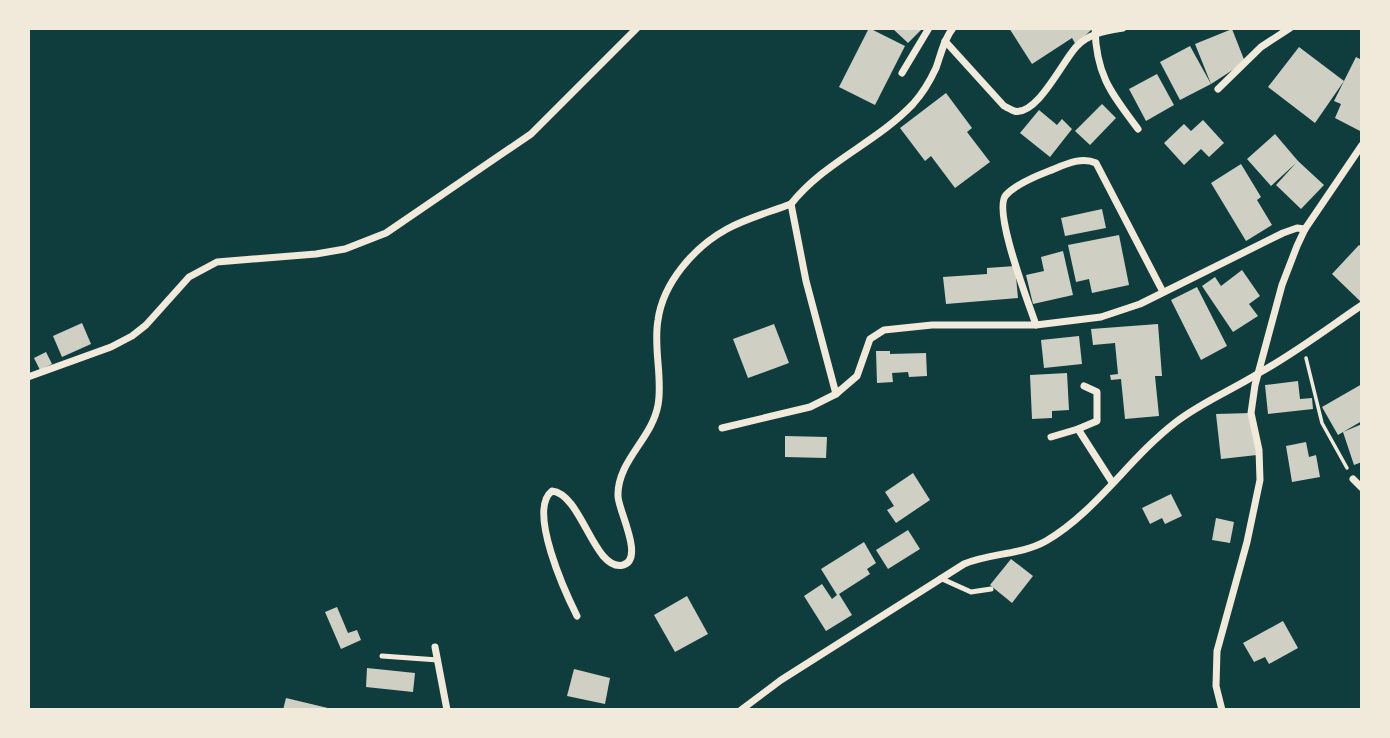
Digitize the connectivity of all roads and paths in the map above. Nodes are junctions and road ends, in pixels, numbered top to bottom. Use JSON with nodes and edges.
{"nodes":[{"id":1,"x":637,"y":28,"type":"edge"},
{"id":2,"x":929,"y":28,"type":"edge"},
{"id":3,"x":953,"y":28,"type":"edge"},
{"id":4,"x":1123,"y":28,"type":"edge"},
{"id":5,"x":1290,"y":28,"type":"edge"},
{"id":6,"x":1095,"y":31,"type":"edge"},
{"id":7,"x":945,"y":41,"type":"junction"},
{"id":8,"x":902,"y":74,"type":"dead end"},
{"id":9,"x":1218,"y":89,"type":"dead end"},
{"id":10,"x":1138,"y":129,"type":"dead end"},
{"id":11,"x":1362,"y":145,"type":"edge"},
{"id":12,"x":791,"y":204,"type":"junction"},
{"id":13,"x":1305,"y":229,"type":"junction"},
{"id":14,"x":1163,"y":292,"type":"junction"},
{"id":15,"x":1362,"y":305,"type":"edge"},
{"id":16,"x":1036,"y":325,"type":"junction"},
{"id":17,"x":1303,"y":346,"type":"junction"},
{"id":18,"x":1258,"y":374,"type":"junction"},
{"id":19,"x":28,"y":377,"type":"edge"},
{"id":20,"x":1084,"y":386,"type":"dead end"},
{"id":21,"x":836,"y":394,"type":"junction"},
{"id":22,"x":722,"y":428,"type":"dead end"},
{"id":23,"x":1078,"y":429,"type":"junction"},
{"id":24,"x":1052,"y":437,"type":"dead end"},
{"id":25,"x":1353,"y":479,"type":"joint"},
{"id":26,"x":1112,"y":482,"type":"junction"},
{"id":27,"x":1362,"y":488,"type":"edge"},
{"id":28,"x":940,"y":578,"type":"junction"},
{"id":29,"x":990,"y":589,"type":"dead end"},
{"id":30,"x":577,"y":616,"type":"dead end"},
{"id":31,"x":435,"y":647,"type":"dead end"},
{"id":32,"x":382,"y":656,"type":"dead end"},
{"id":33,"x":438,"y":660,"type":"junction"},
{"id":34,"x":447,"y":710,"type":"edge"},
{"id":35,"x":741,"y":710,"type":"edge"},
{"id":36,"x":1222,"y":710,"type":"edge"}],
"edges":[{"from":1,"to":19,"type":"street"},
{"from":2,"to":8,"type":"street"},
{"from":3,"to":7,"type":"street"},
{"from":4,"to":6,"type":"street"},
{"from":5,"to":9,"type":"street"},
{"from":6,"to":7,"type":"street"},
{"from":6,"to":10,"type":"street"},
{"from":7,"to":12,"type":"street"},
{"from":11,"to":13,"type":"street"},
{"from":12,"to":21,"type":"street"},
{"from":12,"to":30,"type":"street"},
{"from":13,"to":14,"type":"street"},
{"from":13,"to":18,"type":"street"},
{"from":14,"to":16,"type":"street"},
{"from":14,"to":16,"type":"street"},
{"from":15,"to":17,"type":"street"},
{"from":16,"to":21,"type":"street"},
{"from":17,"to":18,"type":"street"},
{"from":17,"to":25,"type":"path"},
{"from":18,"to":26,"type":"street"},
{"from":18,"to":36,"type":"street"},
{"from":20,"to":23,"type":"street"},
{"from":21,"to":22,"type":"street"},
{"from":23,"to":24,"type":"street"},
{"from":23,"to":26,"type":"street"},
{"from":25,"to":27,"type":"street"},
{"from":26,"to":28,"type":"street"},
{"from":28,"to":29,"type":"lane"},
{"from":28,"to":35,"type":"street"},
{"from":31,"to":33,"type":"street"},
{"from":32,"to":33,"type":"lane"},
{"from":33,"to":34,"type":"street"}]}
